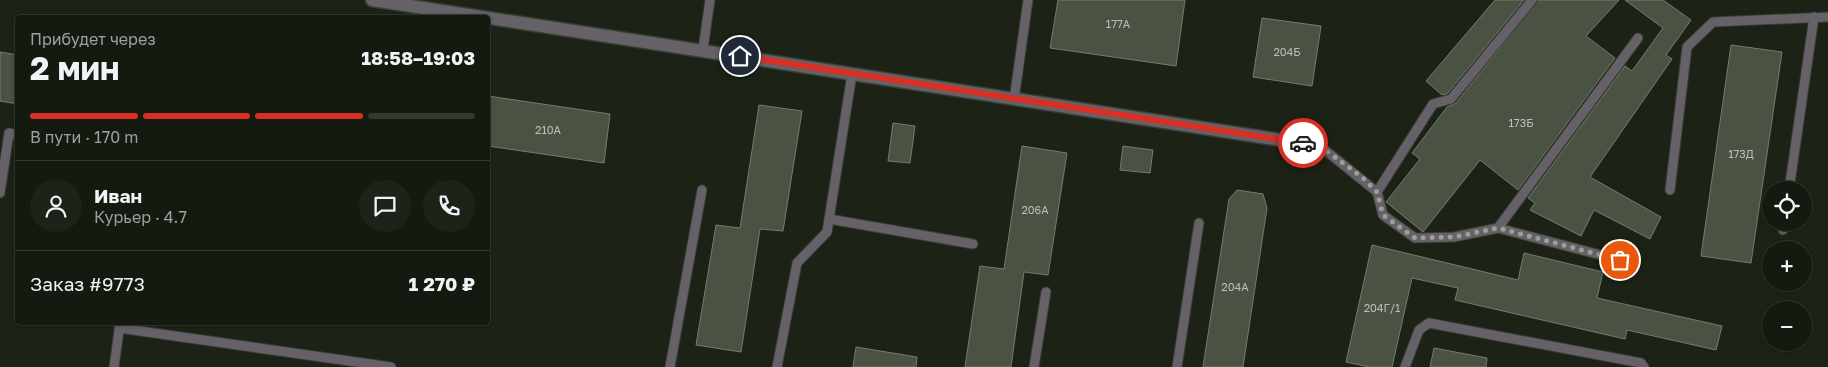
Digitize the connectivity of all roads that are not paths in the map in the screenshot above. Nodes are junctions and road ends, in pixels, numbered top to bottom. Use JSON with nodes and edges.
{"nodes":[{"id":1,"x":372,"y":0,"type":"edge"},
{"id":2,"x":710,"y":0,"type":"edge"},
{"id":3,"x":1028,"y":0,"type":"edge"},
{"id":4,"x":1532,"y":0,"type":"edge"},
{"id":5,"x":473,"y":15,"type":"edge"},
{"id":6,"x":490,"y":17,"type":"edge"},
{"id":7,"x":1814,"y":17,"type":"junction"},
{"id":8,"x":1828,"y":17,"type":"edge"},
{"id":9,"x":1638,"y":38,"type":"dead end"},
{"id":10,"x":703,"y":49,"type":"junction"},
{"id":11,"x":852,"y":74,"type":"junction"},
{"id":12,"x":1014,"y":100,"type":"junction"},
{"id":13,"x":15,"y":134,"type":"edge"},
{"id":14,"x":1320,"y":146,"type":"joint"},
{"id":15,"x":1790,"y":181,"type":"edge"},
{"id":16,"x":702,"y":190,"type":"dead end"},
{"id":17,"x":1670,"y":190,"type":"dead end"},
{"id":18,"x":1377,"y":192,"type":"junction"},
{"id":19,"x":0,"y":193,"type":"edge"},
{"id":20,"x":829,"y":219,"type":"junction"},
{"id":21,"x":1199,"y":224,"type":"dead end"},
{"id":22,"x":1498,"y":228,"type":"junction"},
{"id":23,"x":973,"y":244,"type":"dead end"},
{"id":24,"x":1620,"y":260,"type":"dead end"},
{"id":25,"x":1046,"y":292,"type":"dead end"},
{"id":26,"x":120,"y":326,"type":"edge"},
{"id":27,"x":349,"y":364,"type":"edge"},
{"id":28,"x":114,"y":367,"type":"edge"},
{"id":29,"x":391,"y":367,"type":"edge"},
{"id":30,"x":670,"y":367,"type":"edge"},
{"id":31,"x":777,"y":367,"type":"edge"},
{"id":32,"x":1034,"y":367,"type":"edge"},
{"id":33,"x":1177,"y":367,"type":"edge"},
{"id":34,"x":1405,"y":367,"type":"edge"},
{"id":35,"x":1644,"y":367,"type":"edge"}],
"edges":[{"from":1,"to":5,"type":"street"},
{"from":2,"to":10,"type":"lane"},
{"from":3,"to":12,"type":"lane"},
{"from":4,"to":18,"type":"lane"},
{"from":6,"to":10,"type":"street"},
{"from":7,"to":8,"type":"lane"},
{"from":7,"to":15,"type":"lane"},
{"from":7,"to":17,"type":"lane"},
{"from":9,"to":22,"type":"lane"},
{"from":10,"to":11,"type":"street"},
{"from":11,"to":12,"type":"street"},
{"from":11,"to":20,"type":"lane"},
{"from":12,"to":14,"type":"street"},
{"from":13,"to":19,"type":"lane"},
{"from":14,"to":18,"type":"lane"},
{"from":16,"to":30,"type":"lane"},
{"from":18,"to":22,"type":"lane"},
{"from":20,"to":23,"type":"lane"},
{"from":20,"to":31,"type":"lane"},
{"from":21,"to":33,"type":"lane"},
{"from":22,"to":24,"type":"lane"},
{"from":25,"to":32,"type":"lane"},
{"from":26,"to":27,"type":"lane"},
{"from":26,"to":28,"type":"lane"},
{"from":27,"to":29,"type":"lane"},
{"from":34,"to":35,"type":"lane"}]}
